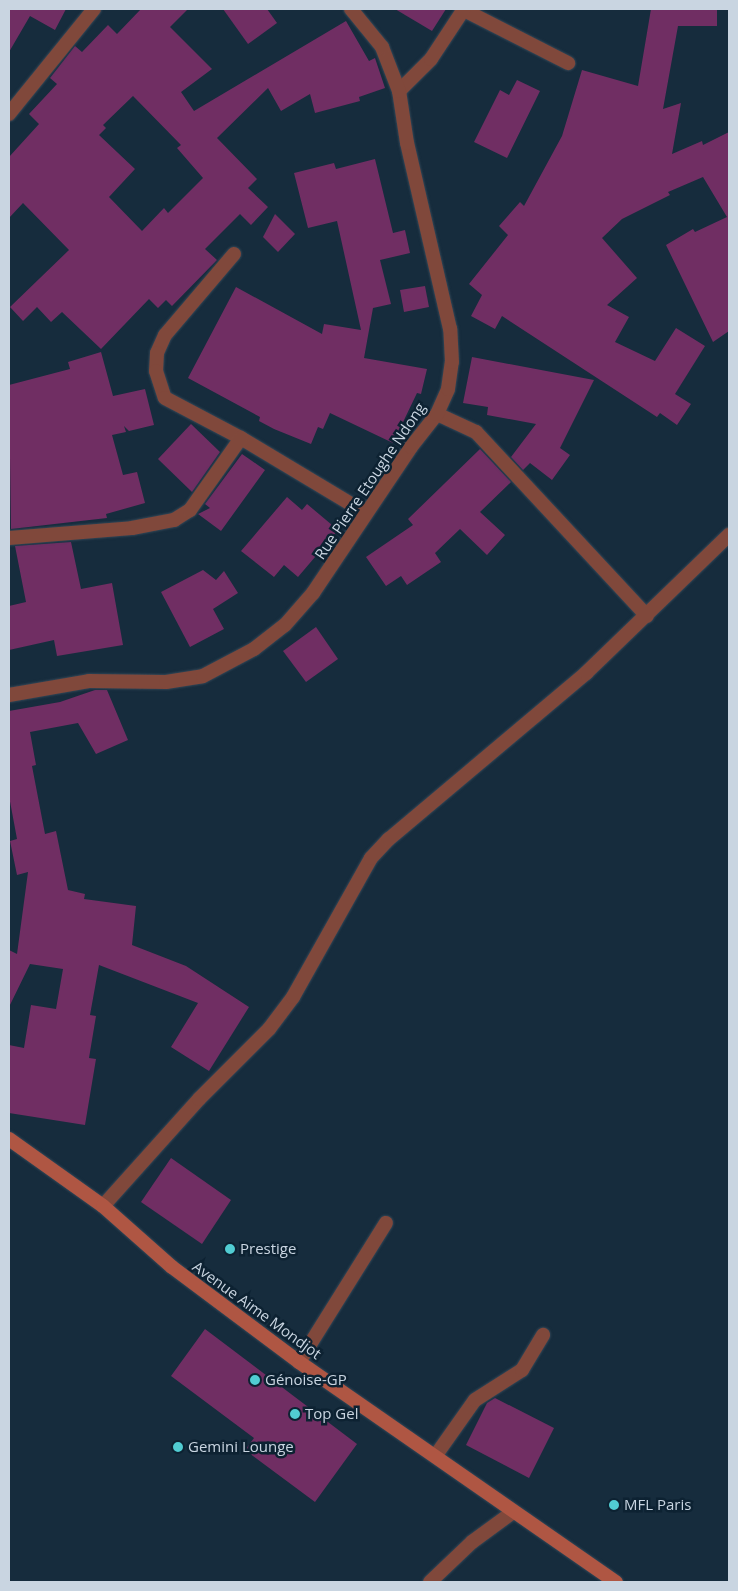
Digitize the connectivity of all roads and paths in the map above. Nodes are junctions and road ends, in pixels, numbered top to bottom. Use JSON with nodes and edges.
{"nodes":[{"id":1,"x":94,"y":9,"type":"edge"},
{"id":2,"x":351,"y":9,"type":"edge"},
{"id":3,"x":464,"y":9,"type":"edge"},
{"id":4,"x":568,"y":63,"type":"dead end"},
{"id":5,"x":400,"y":91,"type":"junction"},
{"id":6,"x":9,"y":114,"type":"edge"},
{"id":7,"x":234,"y":254,"type":"dead end"},
{"id":8,"x":437,"y":414,"type":"junction"},
{"id":9,"x":241,"y":438,"type":"junction"},
{"id":10,"x":366,"y":513,"type":"junction"},
{"id":11,"x":9,"y":538,"type":"edge"},
{"id":12,"x":728,"y":540,"type":"edge"},
{"id":13,"x":647,"y":616,"type":"junction"},
{"id":14,"x":9,"y":695,"type":"edge"},
{"id":15,"x":9,"y":1139,"type":"edge"},
{"id":16,"x":103,"y":1206,"type":"junction"},
{"id":17,"x":386,"y":1223,"type":"dead end"},
{"id":18,"x":543,"y":1335,"type":"dead end"},
{"id":19,"x":299,"y":1362,"type":"junction"},
{"id":20,"x":436,"y":1455,"type":"junction"},
{"id":21,"x":513,"y":1512,"type":"junction"},
{"id":22,"x":430,"y":1582,"type":"edge"},
{"id":23,"x":616,"y":1582,"type":"edge"}],
"edges":[{"from":1,"to":6,"type":"street"},
{"from":2,"to":5,"type":"street","name":"Rue Pierre Etoughe Ndong"},
{"from":3,"to":4,"type":"street"},
{"from":3,"to":5,"type":"street"},
{"from":5,"to":8,"type":"street","name":"Rue Pierre Etoughe Ndong"},
{"from":7,"to":9,"type":"street"},
{"from":8,"to":10,"type":"street","name":"Rue Pierre Etoughe Ndong"},
{"from":8,"to":13,"type":"street"},
{"from":9,"to":10,"type":"street"},
{"from":9,"to":11,"type":"street"},
{"from":10,"to":14,"type":"street","name":"Rue Pierre Etoughe Ndong"},
{"from":12,"to":13,"type":"street"},
{"from":13,"to":16,"type":"street"},
{"from":15,"to":16,"type":"main road","name":"Avenue Aime Mondjot"},
{"from":16,"to":19,"type":"main road","name":"Avenue Aime Mondjot"},
{"from":17,"to":19,"type":"street"},
{"from":18,"to":20,"type":"street"},
{"from":19,"to":20,"type":"main road","name":"Avenue Aime Mondjot"},
{"from":20,"to":21,"type":"main road","name":"Avenue Aime Mondjot"},
{"from":21,"to":22,"type":"street"},
{"from":21,"to":23,"type":"main road","name":"Avenue Aime Mondjot"}]}
